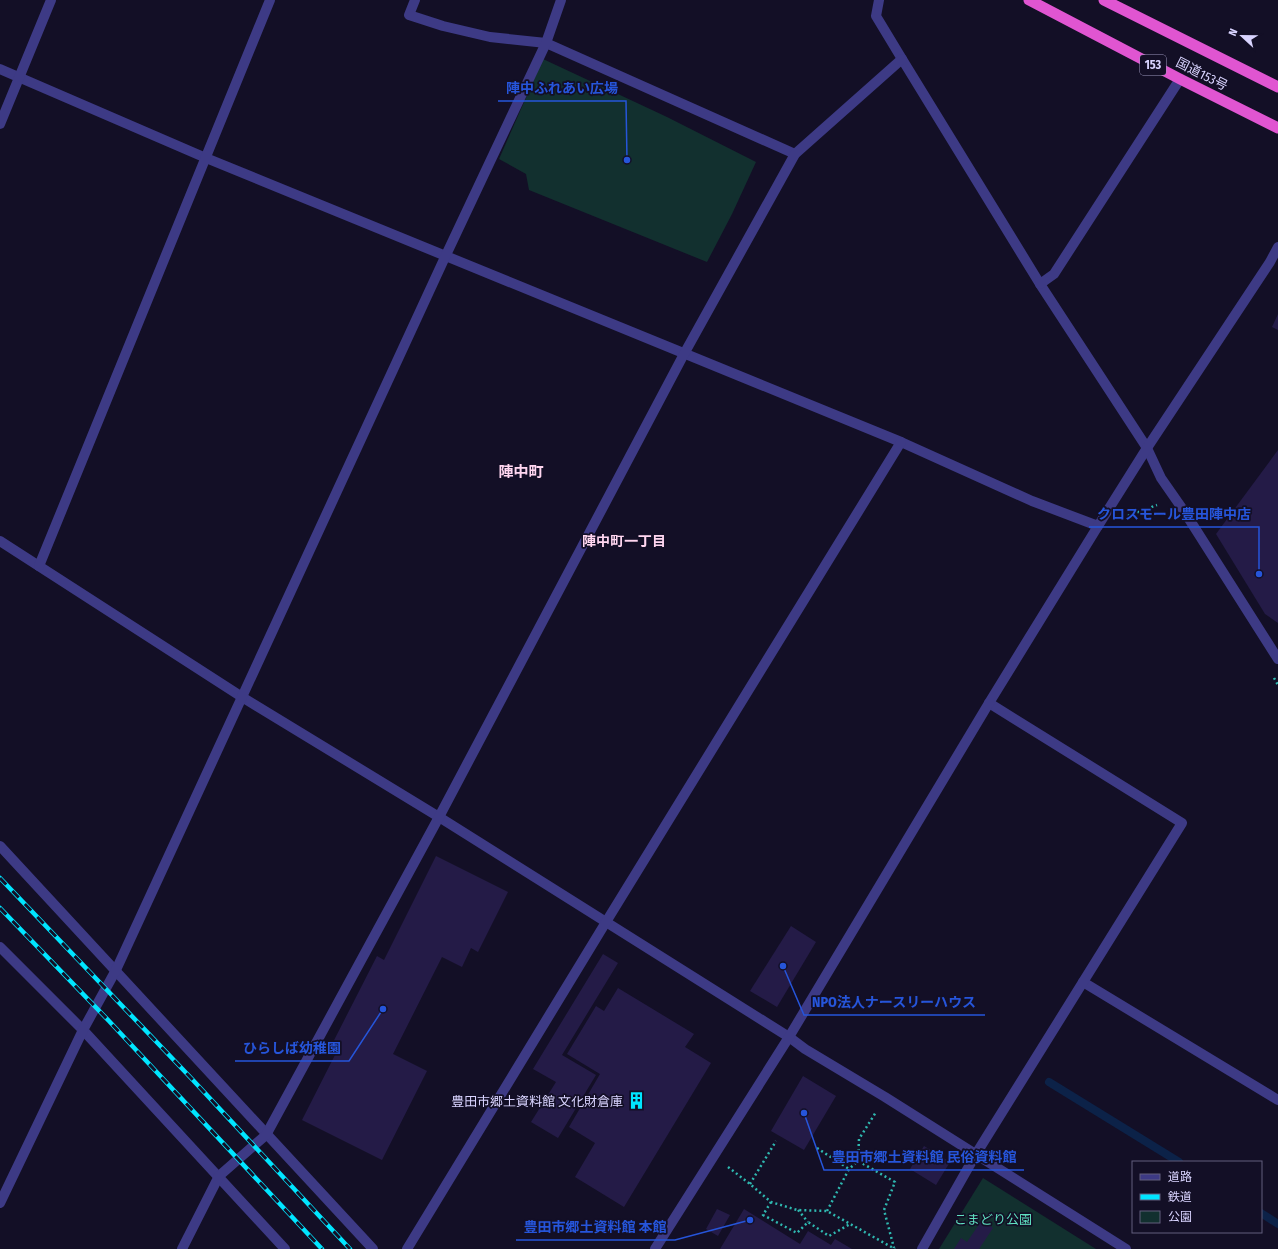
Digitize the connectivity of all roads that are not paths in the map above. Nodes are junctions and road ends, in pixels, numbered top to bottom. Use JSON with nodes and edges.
{"nodes":[{"id":1,"x":51,"y":0,"type":"edge"},
{"id":2,"x":270,"y":0,"type":"edge"},
{"id":3,"x":415,"y":0,"type":"edge"},
{"id":4,"x":562,"y":0,"type":"edge"},
{"id":5,"x":878,"y":0,"type":"edge"},
{"id":6,"x":1029,"y":0,"type":"edge"},
{"id":7,"x":1104,"y":0,"type":"edge"},
{"id":8,"x":546,"y":43,"type":"junction"},
{"id":9,"x":902,"y":59,"type":"junction"},
{"id":10,"x":0,"y":69,"type":"edge"},
{"id":11,"x":20,"y":77,"type":"junction"},
{"id":12,"x":1180,"y":79,"type":"junction"},
{"id":13,"x":1278,"y":87,"type":"edge"},
{"id":14,"x":0,"y":124,"type":"edge"},
{"id":15,"x":1278,"y":128,"type":"edge"},
{"id":16,"x":795,"y":154,"type":"junction"},
{"id":17,"x":206,"y":158,"type":"junction"},
{"id":18,"x":1278,"y":247,"type":"edge"},
{"id":19,"x":446,"y":255,"type":"junction"},
{"id":20,"x":1040,"y":284,"type":"junction"},
{"id":21,"x":684,"y":354,"type":"junction"},
{"id":22,"x":900,"y":442,"type":"junction"},
{"id":23,"x":1147,"y":448,"type":"junction"},
{"id":24,"x":1098,"y":526,"type":"junction"},
{"id":25,"x":0,"y":541,"type":"edge"},
{"id":26,"x":39,"y":566,"type":"junction"},
{"id":27,"x":1278,"y":659,"type":"edge"},
{"id":28,"x":242,"y":697,"type":"junction"},
{"id":29,"x":989,"y":703,"type":"junction"},
{"id":30,"x":439,"y":817,"type":"junction"},
{"id":31,"x":0,"y":846,"type":"edge"},
{"id":32,"x":606,"y":922,"type":"junction"},
{"id":33,"x":0,"y":947,"type":"edge"},
{"id":34,"x":116,"y":970,"type":"junction"},
{"id":35,"x":1083,"y":982,"type":"junction"},
{"id":36,"x":83,"y":1030,"type":"junction"},
{"id":37,"x":789,"y":1037,"type":"junction"},
{"id":38,"x":1278,"y":1100,"type":"edge"},
{"id":39,"x":266,"y":1134,"type":"junction"},
{"id":40,"x":976,"y":1154,"type":"junction"},
{"id":41,"x":219,"y":1176,"type":"junction"},
{"id":42,"x":0,"y":1203,"type":"edge"},
{"id":43,"x":182,"y":1249,"type":"edge"},
{"id":44,"x":285,"y":1249,"type":"edge"},
{"id":45,"x":373,"y":1249,"type":"edge"},
{"id":46,"x":407,"y":1249,"type":"edge"},
{"id":47,"x":655,"y":1249,"type":"edge"},
{"id":48,"x":922,"y":1249,"type":"edge"},
{"id":49,"x":1126,"y":1249,"type":"edge"}],
"edges":[{"from":1,"to":11,"type":"street"},
{"from":2,"to":17,"type":"street"},
{"from":3,"to":8,"type":"street"},
{"from":4,"to":8,"type":"street"},
{"from":5,"to":9,"type":"street"},
{"from":6,"to":12,"type":"highway","name":"国道153号","number":"153"},
{"from":7,"to":13,"type":"highway","name":"国道153号"},
{"from":8,"to":16,"type":"street"},
{"from":8,"to":19,"type":"street"},
{"from":9,"to":16,"type":"street"},
{"from":9,"to":20,"type":"street"},
{"from":10,"to":11,"type":"street"},
{"from":11,"to":14,"type":"street"},
{"from":11,"to":17,"type":"street"},
{"from":12,"to":15,"type":"highway","name":"国道153号","number":"153"},
{"from":12,"to":20,"type":"street"},
{"from":16,"to":21,"type":"street"},
{"from":17,"to":19,"type":"street"},
{"from":17,"to":26,"type":"street"},
{"from":18,"to":23,"type":"street"},
{"from":19,"to":21,"type":"street"},
{"from":19,"to":28,"type":"street"},
{"from":20,"to":23,"type":"street"},
{"from":21,"to":22,"type":"street"},
{"from":21,"to":30,"type":"street"},
{"from":22,"to":24,"type":"street"},
{"from":22,"to":32,"type":"street"},
{"from":23,"to":24,"type":"street"},
{"from":23,"to":27,"type":"street"},
{"from":24,"to":29,"type":"street"},
{"from":25,"to":26,"type":"street"},
{"from":26,"to":28,"type":"street"},
{"from":28,"to":30,"type":"street"},
{"from":28,"to":34,"type":"street"},
{"from":29,"to":35,"type":"street"},
{"from":29,"to":37,"type":"street"},
{"from":30,"to":32,"type":"street"},
{"from":30,"to":39,"type":"street"},
{"from":31,"to":34,"type":"street"},
{"from":32,"to":37,"type":"street"},
{"from":32,"to":46,"type":"street"},
{"from":33,"to":36,"type":"street"},
{"from":34,"to":36,"type":"street"},
{"from":34,"to":39,"type":"street"},
{"from":35,"to":38,"type":"street"},
{"from":35,"to":40,"type":"street"},
{"from":36,"to":41,"type":"street"},
{"from":36,"to":42,"type":"street"},
{"from":37,"to":40,"type":"street"},
{"from":37,"to":47,"type":"street"},
{"from":39,"to":41,"type":"street"},
{"from":39,"to":45,"type":"street"},
{"from":40,"to":48,"type":"street"},
{"from":40,"to":49,"type":"street"},
{"from":41,"to":43,"type":"street"},
{"from":41,"to":44,"type":"street"}]}
